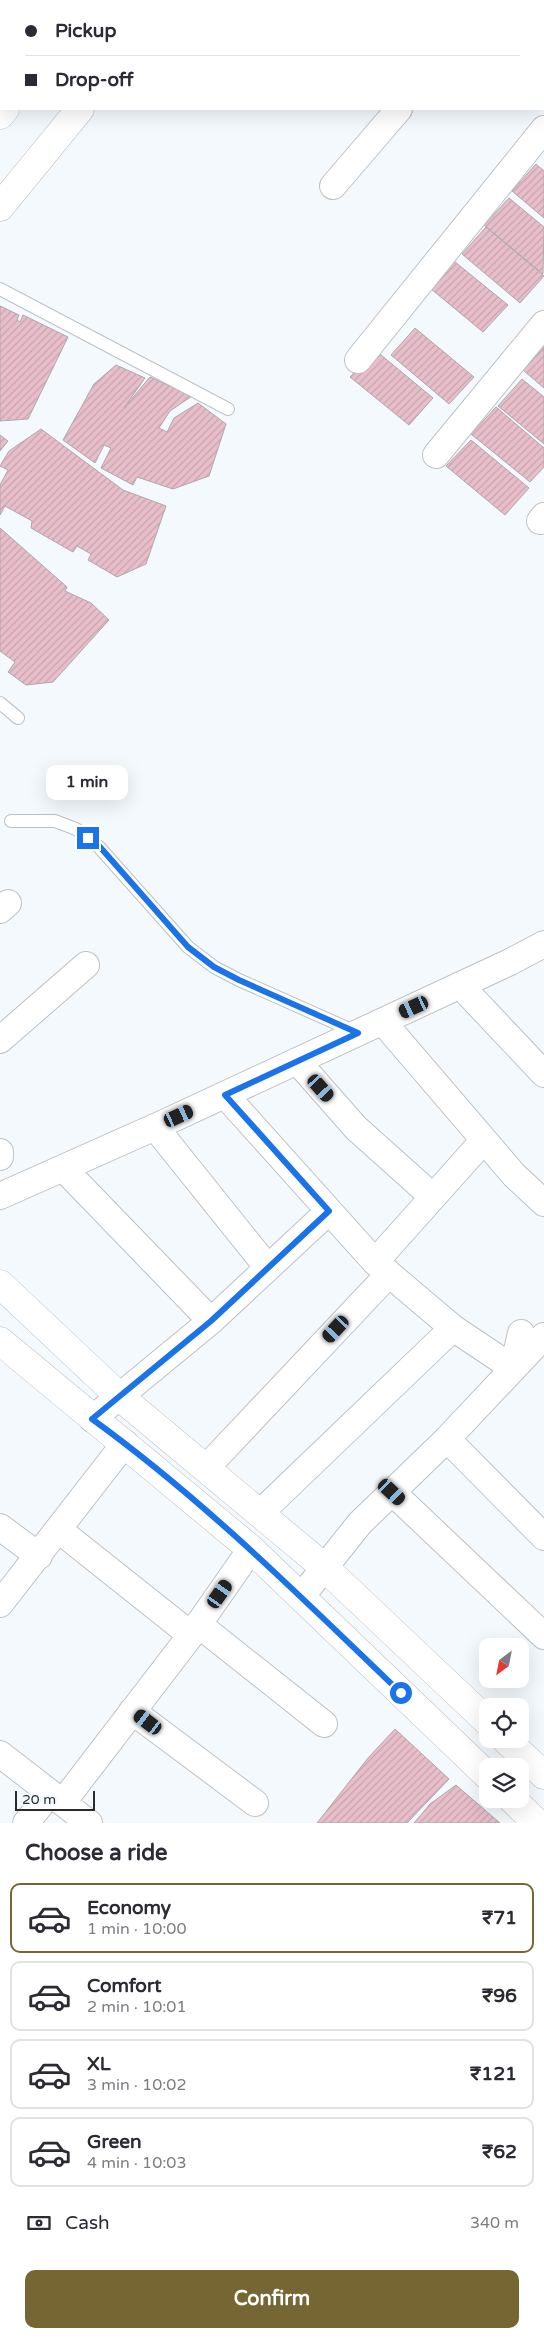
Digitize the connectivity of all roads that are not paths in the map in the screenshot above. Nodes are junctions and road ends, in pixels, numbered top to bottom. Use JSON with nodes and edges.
{"nodes":[{"id":1,"x":79,"y":110,"type":"edge"},
{"id":2,"x":398,"y":110,"type":"edge"},
{"id":3,"x":544,"y":129,"type":"edge"},
{"id":4,"x":333,"y":186,"type":"dead end"},
{"id":5,"x":0,"y":207,"type":"edge"},
{"id":6,"x":0,"y":289,"type":"edge"},
{"id":7,"x":544,"y":324,"type":"edge"},
{"id":8,"x":358,"y":360,"type":"dead end"},
{"id":9,"x":228,"y":409,"type":"dead end"},
{"id":10,"x":436,"y":455,"type":"dead end"},
{"id":11,"x":0,"y":703,"type":"edge"},
{"id":12,"x":18,"y":718,"type":"dead end"},
{"id":13,"x":11,"y":822,"type":"dead end"},
{"id":14,"x":541,"y":950,"type":"edge"},
{"id":15,"x":86,"y":965,"type":"dead end"},
{"id":16,"x":460,"y":985,"type":"junction"},
{"id":17,"x":383,"y":1022,"type":"junction"},
{"id":18,"x":358,"y":1033,"type":"junction"},
{"id":19,"x":0,"y":1040,"type":"edge"},
{"id":20,"x":297,"y":1061,"type":"junction"},
{"id":21,"x":544,"y":1074,"type":"edge"},
{"id":22,"x":225,"y":1095,"type":"junction"},
{"id":23,"x":155,"y":1127,"type":"junction"},
{"id":24,"x":484,"y":1140,"type":"junction"},
{"id":25,"x":0,"y":1152,"type":"edge"},
{"id":26,"x":0,"y":1157,"type":"edge"},
{"id":27,"x":63,"y":1168,"type":"junction"},
{"id":28,"x":0,"y":1196,"type":"edge"},
{"id":29,"x":433,"y":1197,"type":"junction"},
{"id":30,"x":544,"y":1203,"type":"edge"},
{"id":31,"x":329,"y":1211,"type":"junction"},
{"id":32,"x":268,"y":1268,"type":"junction"},
{"id":33,"x":382,"y":1268,"type":"junction"},
{"id":34,"x":0,"y":1284,"type":"edge"},
{"id":35,"x":211,"y":1321,"type":"junction"},
{"id":36,"x":452,"y":1328,"type":"junction"},
{"id":37,"x":532,"y":1334,"type":"edge"},
{"id":38,"x":0,"y":1341,"type":"edge"},
{"id":39,"x":513,"y":1368,"type":"junction"},
{"id":40,"x":120,"y":1397,"type":"junction"},
{"id":41,"x":92,"y":1419,"type":"junction"},
{"id":42,"x":447,"y":1439,"type":"junction"},
{"id":43,"x":125,"y":1443,"type":"junction"},
{"id":44,"x":206,"y":1468,"type":"junction"},
{"id":45,"x":392,"y":1492,"type":"junction"},
{"id":46,"x":260,"y":1513,"type":"junction"},
{"id":47,"x":0,"y":1527,"type":"edge"},
{"id":48,"x":59,"y":1530,"type":"junction"},
{"id":49,"x":544,"y":1537,"type":"edge"},
{"id":50,"x":251,"y":1549,"type":"junction"},
{"id":51,"x":39,"y":1556,"type":"junction"},
{"id":52,"x":324,"y":1567,"type":"junction"},
{"id":53,"x":301,"y":1597,"type":"junction"},
{"id":54,"x":0,"y":1604,"type":"edge"},
{"id":55,"x":194,"y":1630,"type":"junction"},
{"id":56,"x":544,"y":1636,"type":"edge"},
{"id":57,"x":132,"y":1711,"type":"junction"},
{"id":58,"x":479,"y":1713,"type":"edge"},
{"id":59,"x":324,"y":1724,"type":"dead end"},
{"id":60,"x":515,"y":1748,"type":"edge"},
{"id":61,"x":0,"y":1754,"type":"edge"},
{"id":62,"x":479,"y":1767,"type":"edge"},
{"id":63,"x":544,"y":1775,"type":"edge"},
{"id":64,"x":56,"y":1798,"type":"junction"},
{"id":65,"x":255,"y":1803,"type":"dead end"},
{"id":66,"x":521,"y":1808,"type":"edge"},
{"id":67,"x":26,"y":1823,"type":"edge"},
{"id":68,"x":89,"y":1823,"type":"edge"},
{"id":69,"x":537,"y":1823,"type":"edge"}],
"edges":[{"from":1,"to":5,"type":"street"},
{"from":2,"to":4,"type":"street"},
{"from":3,"to":8,"type":"street"},
{"from":6,"to":9,"type":"lane"},
{"from":7,"to":10,"type":"street"},
{"from":11,"to":12,"type":"lane"},
{"from":13,"to":18,"type":"lane"},
{"from":14,"to":16,"type":"street"},
{"from":15,"to":19,"type":"street"},
{"from":16,"to":17,"type":"street"},
{"from":16,"to":21,"type":"street"},
{"from":17,"to":18,"type":"street"},
{"from":17,"to":24,"type":"street"},
{"from":18,"to":20,"type":"street"},
{"from":20,"to":22,"type":"street"},
{"from":20,"to":29,"type":"street"},
{"from":22,"to":23,"type":"street"},
{"from":22,"to":31,"type":"street"},
{"from":23,"to":27,"type":"street"},
{"from":23,"to":32,"type":"street"},
{"from":24,"to":29,"type":"street"},
{"from":24,"to":30,"type":"street"},
{"from":25,"to":26,"type":"street"},
{"from":27,"to":28,"type":"street"},
{"from":27,"to":35,"type":"street"},
{"from":29,"to":33,"type":"street"},
{"from":31,"to":32,"type":"street"},
{"from":31,"to":33,"type":"street"},
{"from":32,"to":35,"type":"street"},
{"from":33,"to":36,"type":"street"},
{"from":33,"to":44,"type":"street"},
{"from":34,"to":40,"type":"street"},
{"from":35,"to":40,"type":"street"},
{"from":36,"to":39,"type":"street"},
{"from":36,"to":46,"type":"street"},
{"from":37,"to":39,"type":"street"},
{"from":38,"to":41,"type":"street"},
{"from":39,"to":42,"type":"street"},
{"from":40,"to":41,"type":"street"},
{"from":40,"to":44,"type":"street"},
{"from":41,"to":43,"type":"street"},
{"from":42,"to":45,"type":"street"},
{"from":42,"to":49,"type":"street"},
{"from":43,"to":48,"type":"street"},
{"from":43,"to":50,"type":"street"},
{"from":44,"to":46,"type":"street"},
{"from":45,"to":52,"type":"street"},
{"from":45,"to":56,"type":"street"},
{"from":46,"to":52,"type":"street"},
{"from":47,"to":51,"type":"street"},
{"from":48,"to":51,"type":"street"},
{"from":48,"to":55,"type":"street"},
{"from":50,"to":53,"type":"street"},
{"from":50,"to":55,"type":"street"},
{"from":51,"to":54,"type":"street"},
{"from":52,"to":53,"type":"street"},
{"from":52,"to":58,"type":"street"},
{"from":53,"to":62,"type":"street"},
{"from":55,"to":57,"type":"street"},
{"from":55,"to":59,"type":"street"},
{"from":57,"to":64,"type":"street"},
{"from":57,"to":65,"type":"street"},
{"from":60,"to":63,"type":"street"},
{"from":61,"to":64,"type":"street"},
{"from":64,"to":67,"type":"street"},
{"from":64,"to":68,"type":"street"},
{"from":66,"to":69,"type":"street"}]}
